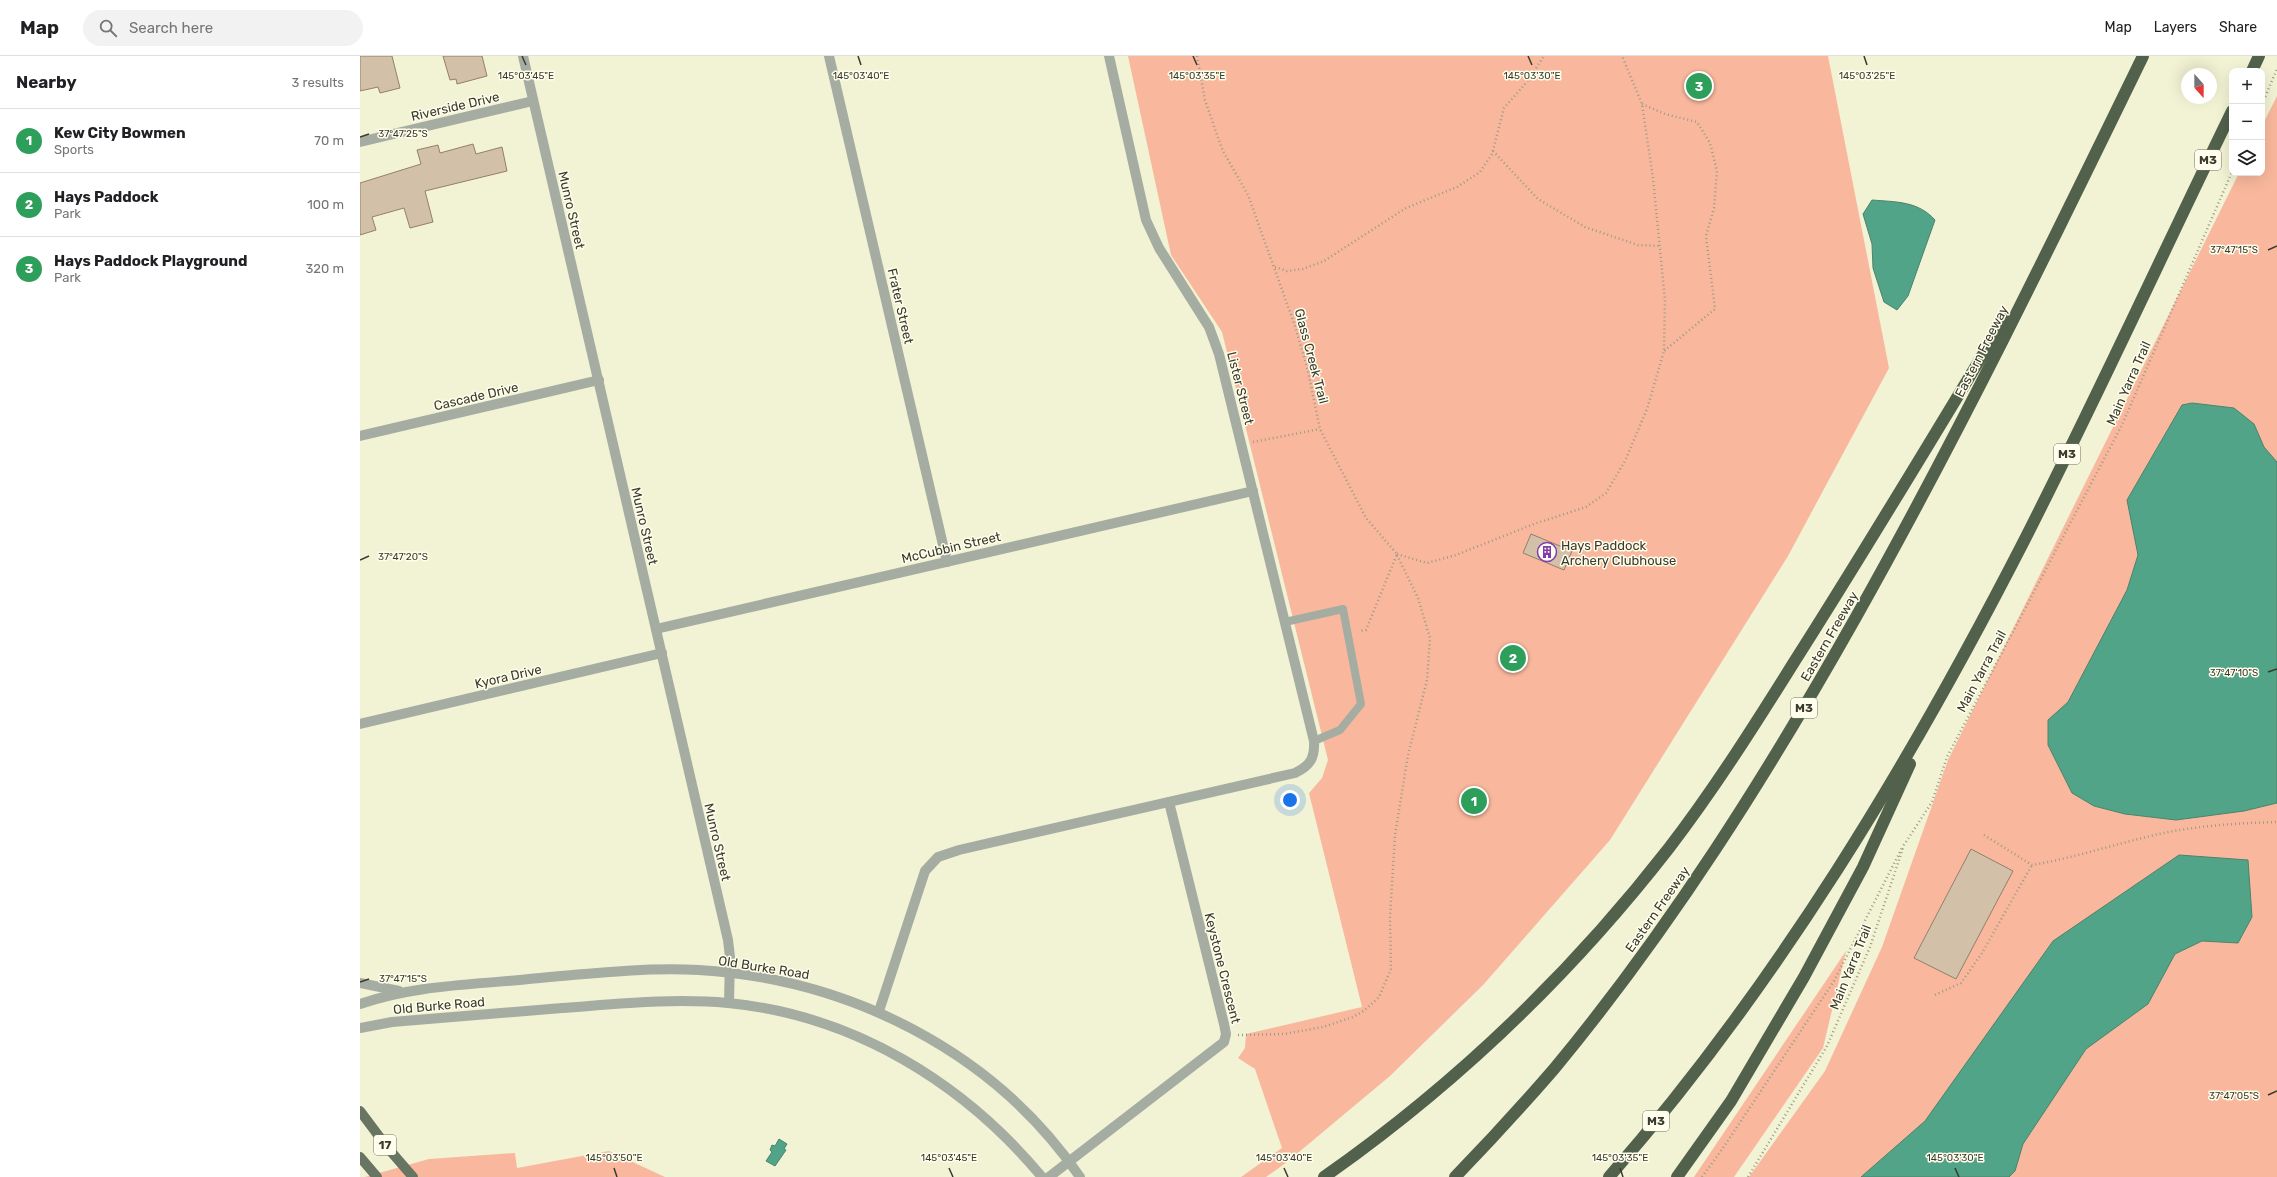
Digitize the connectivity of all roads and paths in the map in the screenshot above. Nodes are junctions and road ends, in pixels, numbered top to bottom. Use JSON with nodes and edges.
{"nodes":[{"id":1,"x":522,"y":56,"type":"edge"},
{"id":2,"x":830,"y":56,"type":"edge"},
{"id":3,"x":1109,"y":56,"type":"edge"},
{"id":4,"x":1197,"y":56,"type":"edge"},
{"id":5,"x":1544,"y":56,"type":"edge"},
{"id":6,"x":1622,"y":56,"type":"edge"},
{"id":7,"x":2143,"y":56,"type":"edge"},
{"id":8,"x":2259,"y":56,"type":"edge"},
{"id":9,"x":2253,"y":68,"type":"edge"},
{"id":10,"x":2277,"y":69,"type":"edge"},
{"id":11,"x":2265,"y":97,"type":"edge"},
{"id":12,"x":533,"y":101,"type":"junction"},
{"id":13,"x":1642,"y":104,"type":"junction"},
{"id":14,"x":2229,"y":117,"type":"edge"},
{"id":15,"x":360,"y":142,"type":"edge"},
{"id":16,"x":1493,"y":151,"type":"junction"},
{"id":17,"x":2230,"y":176,"type":"edge"},
{"id":18,"x":2053,"y":240,"type":"junction"},
{"id":19,"x":1661,"y":246,"type":"junction"},
{"id":20,"x":1274,"y":267,"type":"junction"},
{"id":21,"x":1664,"y":352,"type":"junction"},
{"id":22,"x":599,"y":380,"type":"junction"},
{"id":23,"x":1320,"y":429,"type":"junction"},
{"id":24,"x":360,"y":436,"type":"edge"},
{"id":25,"x":1241,"y":444,"type":"junction"},
{"id":26,"x":1252,"y":491,"type":"junction"},
{"id":27,"x":1397,"y":554,"type":"junction"},
{"id":28,"x":947,"y":562,"type":"junction"},
{"id":29,"x":1285,"y":622,"type":"junction"},
{"id":30,"x":656,"y":629,"type":"junction"},
{"id":31,"x":1348,"y":634,"type":"junction"},
{"id":32,"x":662,"y":653,"type":"junction"},
{"id":33,"x":1941,"y":695,"type":"junction"},
{"id":34,"x":360,"y":724,"type":"edge"},
{"id":35,"x":1314,"y":741,"type":"junction"},
{"id":36,"x":1169,"y":802,"type":"junction"},
{"id":37,"x":2277,"y":822,"type":"edge"},
{"id":38,"x":1984,"y":835,"type":"dead end"},
{"id":39,"x":1904,"y":844,"type":"junction"},
{"id":40,"x":2032,"y":865,"type":"junction"},
{"id":41,"x":730,"y":973,"type":"junction"},
{"id":42,"x":360,"y":983,"type":"edge"},
{"id":43,"x":402,"y":992,"type":"junction"},
{"id":44,"x":1935,"y":995,"type":"dead end"},
{"id":45,"x":360,"y":1004,"type":"edge"},
{"id":46,"x":729,"y":1004,"type":"junction"},
{"id":47,"x":879,"y":1011,"type":"junction"},
{"id":48,"x":360,"y":1028,"type":"edge"},
{"id":49,"x":1226,"y":1034,"type":"junction"},
{"id":50,"x":360,"y":1111,"type":"edge"},
{"id":51,"x":360,"y":1156,"type":"edge"},
{"id":52,"x":1069,"y":1161,"type":"junction"},
{"id":53,"x":377,"y":1177,"type":"edge"},
{"id":54,"x":413,"y":1177,"type":"edge"},
{"id":55,"x":1042,"y":1177,"type":"edge"},
{"id":56,"x":1049,"y":1177,"type":"edge"},
{"id":57,"x":1080,"y":1177,"type":"edge"},
{"id":58,"x":1324,"y":1177,"type":"edge"},
{"id":59,"x":1455,"y":1177,"type":"edge"},
{"id":60,"x":1609,"y":1177,"type":"edge"},
{"id":61,"x":1677,"y":1177,"type":"edge"},
{"id":62,"x":1702,"y":1177,"type":"edge"},
{"id":63,"x":1748,"y":1177,"type":"edge"}],
"edges":[{"from":1,"to":12,"type":"street","name":"Munro Street"},
{"from":2,"to":28,"type":"street","name":"Frater Street"},
{"from":3,"to":25,"type":"street","name":"Lister Street"},
{"from":4,"to":20,"type":"path","name":"Glass Creek Trail"},
{"from":5,"to":16,"type":"path"},
{"from":6,"to":13,"type":"path"},
{"from":7,"to":18,"type":"highway","name":"Eastern Freeway","number":"M3"},
{"from":8,"to":9,"type":"highway"},
{"from":10,"to":11,"type":"path"},
{"from":12,"to":15,"type":"street","name":"Riverside Drive"},
{"from":12,"to":22,"type":"street","name":"Munro Street"},
{"from":13,"to":19,"type":"path"},
{"from":13,"to":21,"type":"path"},
{"from":14,"to":33,"type":"highway","number":"M3"},
{"from":16,"to":19,"type":"path"},
{"from":16,"to":20,"type":"path"},
{"from":17,"to":39,"type":"path","name":"Main Yarra Trail"},
{"from":18,"to":58,"type":"highway"},
{"from":18,"to":59,"type":"highway","name":"Eastern Freeway","number":"M3"},
{"from":19,"to":21,"type":"path"},
{"from":20,"to":23,"type":"path","name":"Glass Creek Trail"},
{"from":21,"to":27,"type":"path"},
{"from":22,"to":24,"type":"street","name":"Cascade Drive"},
{"from":22,"to":30,"type":"street","name":"Munro Street"},
{"from":23,"to":25,"type":"path"},
{"from":23,"to":27,"type":"path","name":"Glass Creek Trail"},
{"from":25,"to":26,"type":"street","name":"Lister Street"},
{"from":26,"to":28,"type":"street","name":"McCubbin Street"},
{"from":26,"to":29,"type":"street","name":"Lister Street"},
{"from":27,"to":31,"type":"path"},
{"from":27,"to":49,"type":"path","name":"Glass Creek Trail"},
{"from":28,"to":30,"type":"street","name":"McCubbin Street"},
{"from":29,"to":31,"type":"lane"},
{"from":29,"to":35,"type":"street","name":"Lister Street"},
{"from":30,"to":32,"type":"street","name":"Munro Street"},
{"from":31,"to":35,"type":"lane"},
{"from":32,"to":34,"type":"street","name":"Kyora Drive"},
{"from":32,"to":41,"type":"street","name":"Munro Street"},
{"from":33,"to":60,"type":"highway","number":"M3"},
{"from":33,"to":61,"type":"highway"},
{"from":35,"to":36,"type":"street"},
{"from":36,"to":47,"type":"street"},
{"from":36,"to":49,"type":"street","name":"Keystone Crescent"},
{"from":37,"to":40,"type":"path"},
{"from":38,"to":40,"type":"path"},
{"from":39,"to":62,"type":"path"},
{"from":39,"to":63,"type":"path","name":"Main Yarra Trail"},
{"from":40,"to":44,"type":"path"},
{"from":41,"to":43,"type":"street","name":"Old Burke Road"},
{"from":41,"to":46,"type":"street","name":"Munro Street"},
{"from":41,"to":47,"type":"street","name":"Old Burke Road"},
{"from":42,"to":43,"type":"street","name":"Old Burke Road"},
{"from":43,"to":45,"type":"street","name":"Old Burke Road"},
{"from":46,"to":48,"type":"street","name":"Old Burke Road"},
{"from":46,"to":55,"type":"street","name":"Old Burke Road"},
{"from":47,"to":52,"type":"street","name":"Old Burke Road"},
{"from":49,"to":52,"type":"street","name":"Keystone Crescent"},
{"from":50,"to":54,"type":"main road","number":"17"},
{"from":51,"to":53,"type":"main road","number":"17"},
{"from":52,"to":56,"type":"street","name":"Keystone Crescent"},
{"from":52,"to":57,"type":"street","name":"Old Burke Road"}]}
